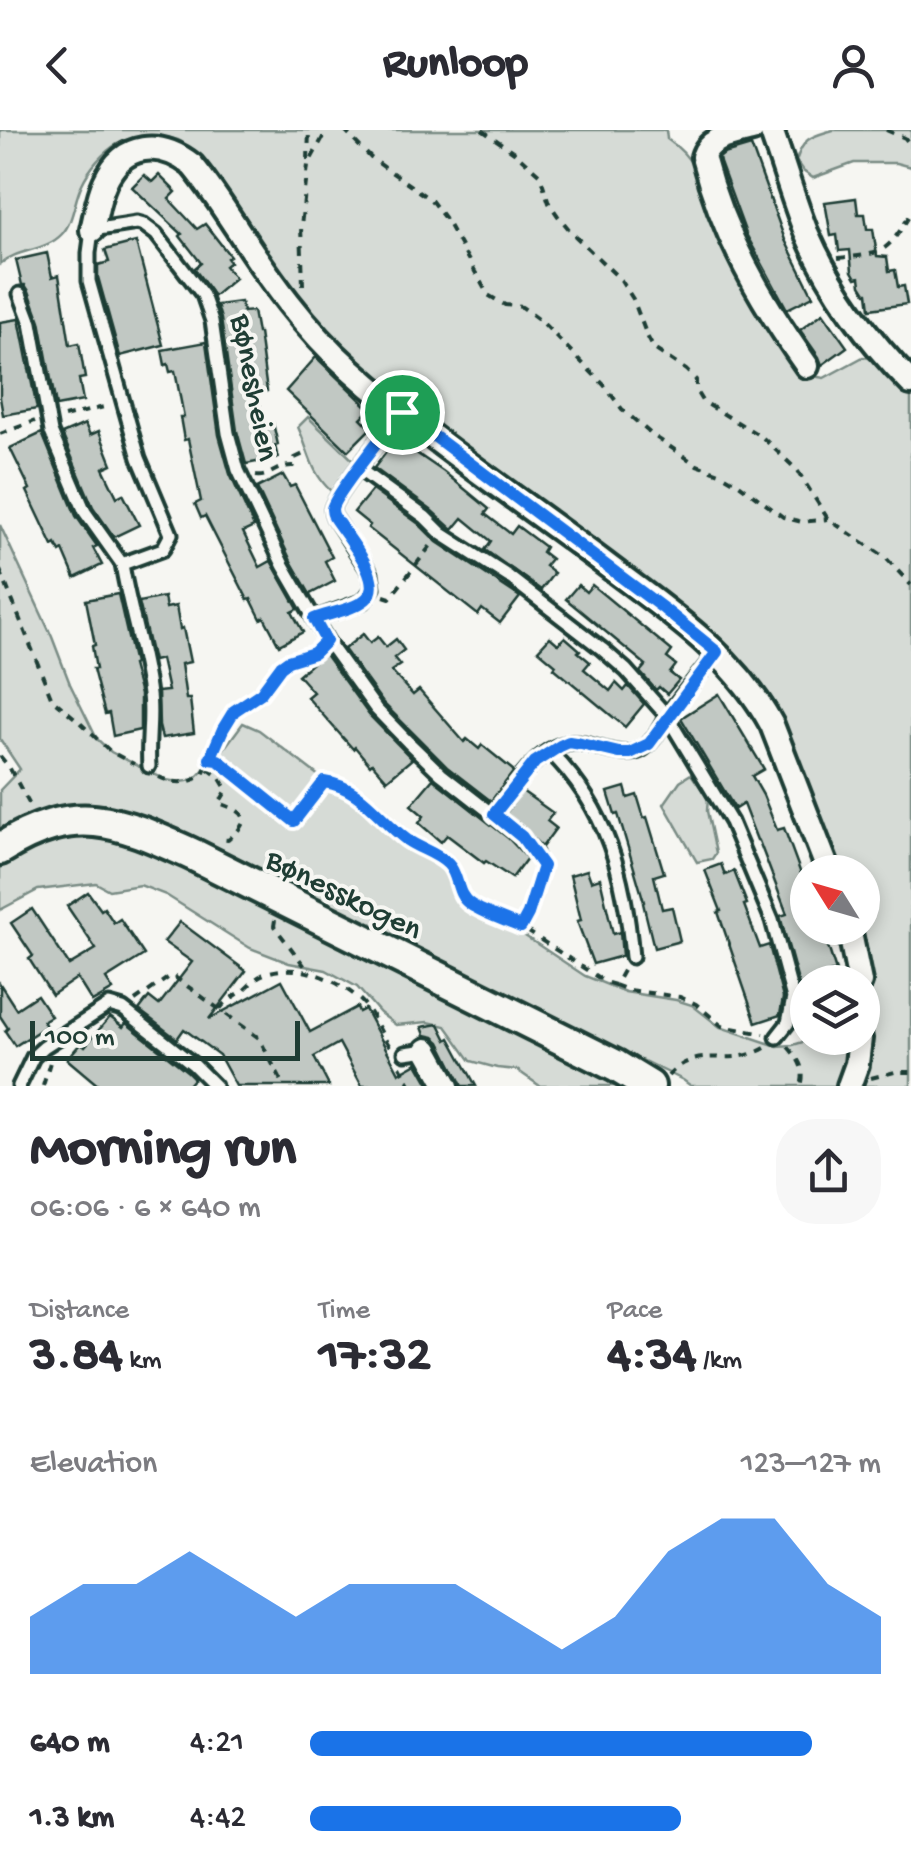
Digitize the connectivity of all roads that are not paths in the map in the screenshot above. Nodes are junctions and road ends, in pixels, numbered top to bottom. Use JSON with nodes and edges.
{"nodes":[{"id":1,"x":752,"y":130,"type":"edge"},
{"id":2,"x":771,"y":130,"type":"edge"},
{"id":3,"x":92,"y":230,"type":"junction"},
{"id":4,"x":20,"y":294,"type":"dead end"},
{"id":5,"x":807,"y":366,"type":"dead end"},
{"id":6,"x":911,"y":383,"type":"edge"},
{"id":7,"x":402,"y":412,"type":"junction"},
{"id":8,"x":359,"y":468,"type":"junction"},
{"id":9,"x":122,"y":564,"type":"junction"},
{"id":10,"x":314,"y":619,"type":"junction"},
{"id":11,"x":717,"y":652,"type":"junction"},
{"id":12,"x":667,"y":716,"type":"junction"},
{"id":13,"x":549,"y":751,"type":"junction"},
{"id":14,"x":149,"y":766,"type":"road end"},
{"id":15,"x":494,"y":814,"type":"junction"},
{"id":16,"x":0,"y":849,"type":"edge"},
{"id":17,"x":535,"y":853,"type":"road end"},
{"id":18,"x":822,"y":855,"type":"edge"},
{"id":19,"x":632,"y":957,"type":"road end"},
{"id":20,"x":777,"y":1037,"type":"road end"},
{"id":21,"x":416,"y":1052,"type":"road end"},
{"id":22,"x":858,"y":1055,"type":"edge"},
{"id":23,"x":658,"y":1082,"type":"edge"},
{"id":24,"x":19,"y":1086,"type":"edge"},
{"id":25,"x":215,"y":1086,"type":"edge"},
{"id":26,"x":447,"y":1086,"type":"edge"},
{"id":27,"x":849,"y":1086,"type":"edge"}],
"edges":[{"from":1,"to":5,"type":"street"},
{"from":2,"to":6,"type":"street"},
{"from":3,"to":7,"type":"street","name":"Bønesheien"},
{"from":3,"to":9,"type":"lane","name":"Bønesheien"},
{"from":3,"to":10,"type":"lane","name":"Bønesheien"},
{"from":4,"to":9,"type":"lane"},
{"from":7,"to":8,"type":"lane"},
{"from":7,"to":11,"type":"street","name":"Bønesheien"},
{"from":8,"to":10,"type":"lane"},
{"from":8,"to":12,"type":"lane"},
{"from":9,"to":14,"type":"lane"},
{"from":10,"to":15,"type":"lane","name":"Bønesheien"},
{"from":11,"to":12,"type":"lane"},
{"from":11,"to":18,"type":"street","name":"Bønesheien"},
{"from":12,"to":13,"type":"lane"},
{"from":12,"to":20,"type":"lane"},
{"from":13,"to":15,"type":"lane"},
{"from":13,"to":19,"type":"lane"},
{"from":15,"to":17,"type":"lane","name":"Bønesheien"},
{"from":16,"to":23,"type":"main road","name":"Bønesskogen"},
{"from":21,"to":26,"type":"street"},
{"from":22,"to":27,"type":"street"},
{"from":24,"to":25,"type":"lane"}]}
